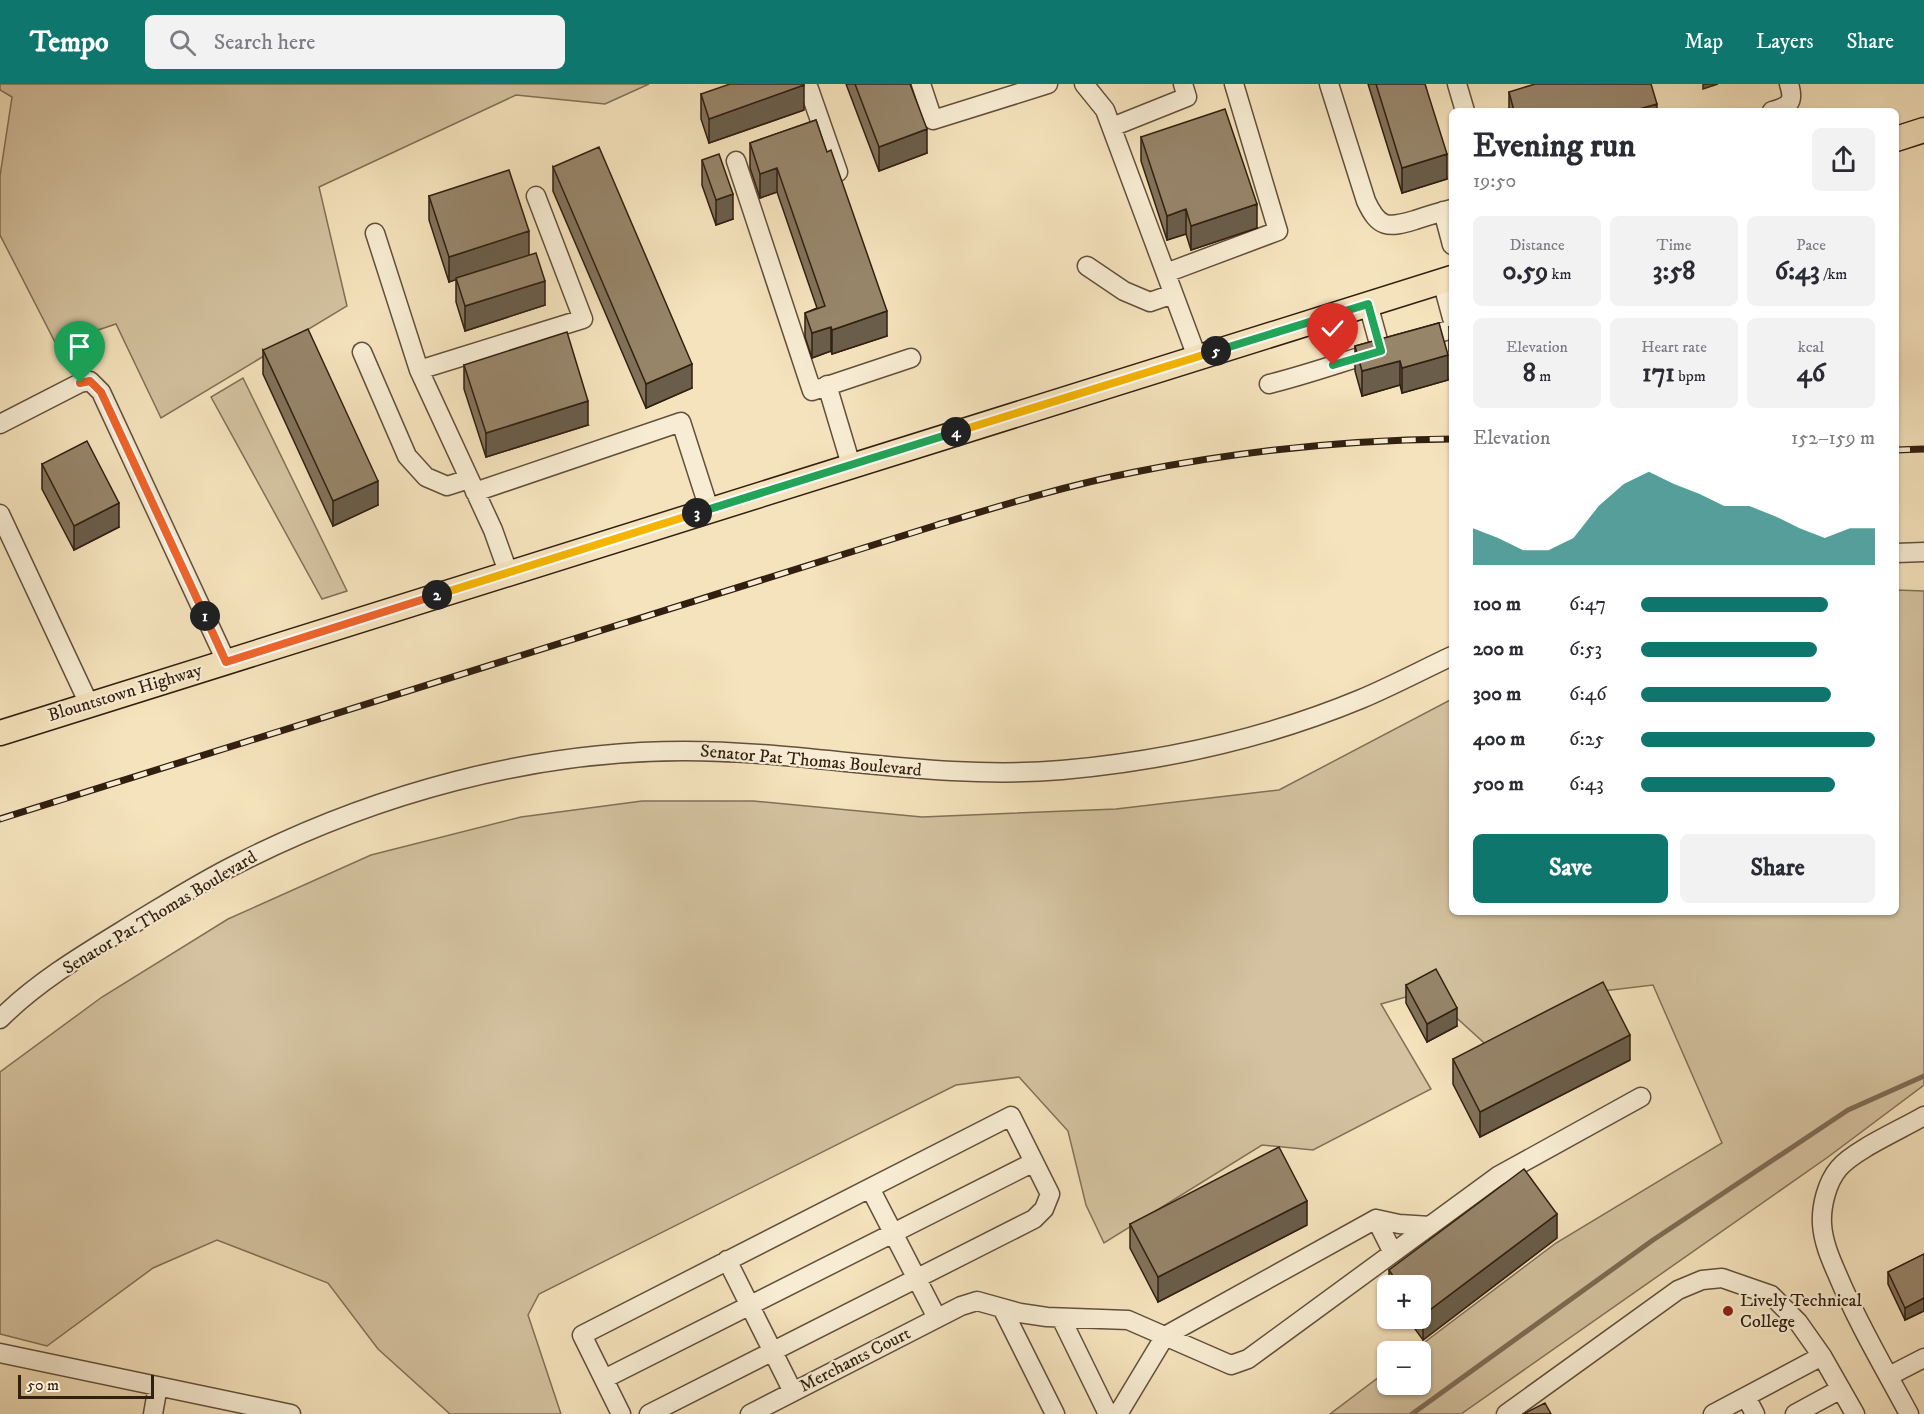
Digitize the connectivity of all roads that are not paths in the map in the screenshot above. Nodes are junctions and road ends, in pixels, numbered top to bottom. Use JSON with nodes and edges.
{"nodes":[{"id":1,"x":921,"y":84,"type":"edge"},
{"id":2,"x":1048,"y":84,"type":"edge"},
{"id":3,"x":1084,"y":84,"type":"edge"},
{"id":4,"x":1183,"y":84,"type":"edge"},
{"id":5,"x":1234,"y":84,"type":"edge"},
{"id":6,"x":1329,"y":84,"type":"edge"},
{"id":7,"x":1457,"y":84,"type":"edge"},
{"id":8,"x":1789,"y":84,"type":"edge"},
{"id":9,"x":809,"y":89,"type":"dead end"},
{"id":10,"x":1464,"y":108,"type":"edge"},
{"id":11,"x":1782,"y":108,"type":"edge"},
{"id":12,"x":1112,"y":127,"type":"junction"},
{"id":13,"x":1924,"y":130,"type":"edge"},
{"id":14,"x":1899,"y":138,"type":"edge"},
{"id":15,"x":734,"y":162,"type":"dead end"},
{"id":16,"x":842,"y":185,"type":"edge"},
{"id":17,"x":536,"y":196,"type":"dead end"},
{"id":18,"x":1447,"y":210,"type":"edge"},
{"id":19,"x":375,"y":233,"type":"dead end"},
{"id":20,"x":1087,"y":266,"type":"dead end"},
{"id":21,"x":1166,"y":273,"type":"junction"},
{"id":22,"x":1447,"y":279,"type":"edge"},
{"id":23,"x":1173,"y":294,"type":"junction"},
{"id":24,"x":1449,"y":295,"type":"edge"},
{"id":25,"x":1368,"y":304,"type":"junction"},
{"id":26,"x":1449,"y":330,"type":"edge"},
{"id":27,"x":1381,"y":351,"type":"junction"},
{"id":28,"x":362,"y":352,"type":"dead end"},
{"id":29,"x":1197,"y":357,"type":"junction"},
{"id":30,"x":911,"y":358,"type":"dead end"},
{"id":31,"x":419,"y":370,"type":"junction"},
{"id":32,"x":1269,"y":384,"type":"dead end"},
{"id":33,"x":827,"y":385,"type":"junction"},
{"id":34,"x":0,"y":424,"type":"edge"},
{"id":35,"x":851,"y":465,"type":"junction"},
{"id":36,"x":472,"y":485,"type":"junction"},
{"id":37,"x":709,"y":509,"type":"junction"},
{"id":38,"x":0,"y":514,"type":"edge"},
{"id":39,"x":1924,"y":552,"type":"edge"},
{"id":40,"x":1899,"y":553,"type":"edge"},
{"id":41,"x":508,"y":572,"type":"junction"},
{"id":42,"x":1449,"y":657,"type":"edge"},
{"id":43,"x":226,"y":662,"type":"junction"},
{"id":44,"x":89,"y":705,"type":"junction"},
{"id":45,"x":0,"y":733,"type":"edge"},
{"id":46,"x":0,"y":1019,"type":"edge"},
{"id":47,"x":1641,"y":1097,"type":"dead end"},
{"id":48,"x":1924,"y":1116,"type":"edge"},
{"id":49,"x":1034,"y":1162,"type":"junction"},
{"id":50,"x":870,"y":1188,"type":"junction"},
{"id":51,"x":1376,"y":1219,"type":"junction"},
{"id":52,"x":1430,"y":1226,"type":"junction"},
{"id":53,"x":893,"y":1233,"type":"junction"},
{"id":54,"x":1393,"y":1253,"type":"junction"},
{"id":55,"x":727,"y":1260,"type":"junction"},
{"id":56,"x":916,"y":1278,"type":"junction"},
{"id":57,"x":750,"y":1305,"type":"junction"},
{"id":58,"x":1002,"y":1308,"type":"junction"},
{"id":59,"x":937,"y":1318,"type":"junction"},
{"id":60,"x":1061,"y":1318,"type":"junction"},
{"id":61,"x":1165,"y":1336,"type":"junction"},
{"id":62,"x":773,"y":1351,"type":"junction"},
{"id":63,"x":0,"y":1353,"type":"edge"},
{"id":64,"x":1822,"y":1356,"type":"junction"},
{"id":65,"x":1924,"y":1358,"type":"edge"},
{"id":66,"x":1889,"y":1376,"type":"junction"},
{"id":67,"x":604,"y":1379,"type":"junction"},
{"id":68,"x":158,"y":1386,"type":"junction"},
{"id":69,"x":1841,"y":1389,"type":"junction"},
{"id":70,"x":793,"y":1392,"type":"junction"},
{"id":71,"x":1746,"y":1396,"type":"junction"},
{"id":72,"x":153,"y":1414,"type":"edge"},
{"id":73,"x":291,"y":1414,"type":"edge"},
{"id":74,"x":621,"y":1414,"type":"edge"},
{"id":75,"x":649,"y":1414,"type":"edge"},
{"id":76,"x":750,"y":1414,"type":"edge"},
{"id":77,"x":1055,"y":1414,"type":"edge"},
{"id":78,"x":1108,"y":1414,"type":"edge"},
{"id":79,"x":1118,"y":1414,"type":"edge"},
{"id":80,"x":1506,"y":1414,"type":"edge"},
{"id":81,"x":1713,"y":1414,"type":"edge"},
{"id":82,"x":1755,"y":1414,"type":"edge"},
{"id":83,"x":1795,"y":1414,"type":"edge"},
{"id":84,"x":1855,"y":1414,"type":"edge"},
{"id":85,"x":1909,"y":1414,"type":"edge"}],
"edges":[{"from":1,"to":2,"type":"street"},
{"from":3,"to":12,"type":"street"},
{"from":4,"to":12,"type":"street"},
{"from":5,"to":21,"type":"street"},
{"from":6,"to":18,"type":"street"},
{"from":7,"to":10,"type":"street"},
{"from":8,"to":11,"type":"street"},
{"from":9,"to":16,"type":"street"},
{"from":12,"to":21,"type":"street"},
{"from":13,"to":14,"type":"main road"},
{"from":15,"to":33,"type":"street"},
{"from":17,"to":31,"type":"street"},
{"from":19,"to":31,"type":"street"},
{"from":20,"to":23,"type":"street"},
{"from":21,"to":23,"type":"street"},
{"from":22,"to":24,"type":"street"},
{"from":22,"to":25,"type":"main road","name":"Blountstown Highway"},
{"from":23,"to":29,"type":"street"},
{"from":25,"to":27,"type":"street"},
{"from":25,"to":29,"type":"main road","name":"Blountstown Highway"},
{"from":26,"to":27,"type":"street"},
{"from":27,"to":32,"type":"street"},
{"from":28,"to":36,"type":"street"},
{"from":29,"to":35,"type":"main road","name":"Blountstown Highway"},
{"from":30,"to":33,"type":"street"},
{"from":31,"to":36,"type":"street"},
{"from":33,"to":35,"type":"street"},
{"from":34,"to":43,"type":"street"},
{"from":35,"to":37,"type":"main road","name":"Blountstown Highway"},
{"from":36,"to":37,"type":"street"},
{"from":36,"to":41,"type":"street"},
{"from":37,"to":41,"type":"main road","name":"Blountstown Highway"},
{"from":38,"to":44,"type":"street"},
{"from":39,"to":40,"type":"street"},
{"from":41,"to":43,"type":"main road","name":"Blountstown Highway"},
{"from":42,"to":46,"type":"street","name":"Senator Pat Thomas Boulevard"},
{"from":43,"to":44,"type":"main road","name":"Blountstown Highway"},
{"from":44,"to":45,"type":"main road","name":"Blountstown Highway"},
{"from":47,"to":52,"type":"street"},
{"from":48,"to":66,"type":"street"},
{"from":49,"to":50,"type":"street"},
{"from":49,"to":53,"type":"street"},
{"from":49,"to":56,"type":"street"},
{"from":50,"to":53,"type":"street"},
{"from":50,"to":55,"type":"street"},
{"from":51,"to":52,"type":"street"},
{"from":51,"to":54,"type":"street"},
{"from":51,"to":61,"type":"street"},
{"from":52,"to":54,"type":"street"},
{"from":53,"to":56,"type":"street"},
{"from":53,"to":57,"type":"street"},
{"from":54,"to":61,"type":"street"},
{"from":55,"to":57,"type":"street"},
{"from":55,"to":67,"type":"street"},
{"from":56,"to":59,"type":"street"},
{"from":56,"to":62,"type":"street"},
{"from":57,"to":62,"type":"street"},
{"from":57,"to":67,"type":"street"},
{"from":58,"to":59,"type":"street","name":"Merchants Court"},
{"from":58,"to":60,"type":"street"},
{"from":58,"to":77,"type":"street"},
{"from":59,"to":70,"type":"street","name":"Merchants Court"},
{"from":60,"to":61,"type":"street"},
{"from":60,"to":78,"type":"street"},
{"from":61,"to":79,"type":"street"},
{"from":62,"to":70,"type":"street"},
{"from":62,"to":75,"type":"street"},
{"from":63,"to":68,"type":"street"},
{"from":64,"to":69,"type":"street"},
{"from":64,"to":71,"type":"street"},
{"from":64,"to":80,"type":"street"},
{"from":65,"to":66,"type":"street"},
{"from":66,"to":85,"type":"street"},
{"from":67,"to":74,"type":"street"},
{"from":68,"to":72,"type":"street"},
{"from":68,"to":73,"type":"street"},
{"from":69,"to":83,"type":"street"},
{"from":69,"to":84,"type":"street"},
{"from":70,"to":76,"type":"street","name":"Merchants Court"},
{"from":71,"to":81,"type":"street"},
{"from":71,"to":82,"type":"street"}]}
